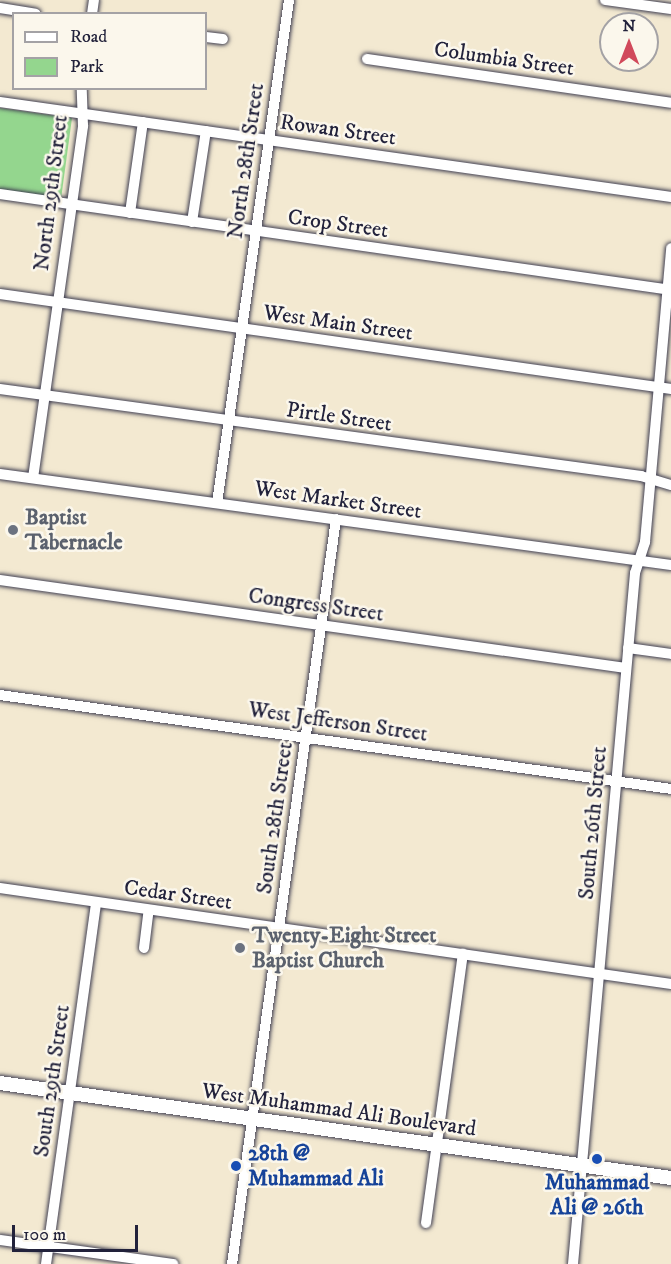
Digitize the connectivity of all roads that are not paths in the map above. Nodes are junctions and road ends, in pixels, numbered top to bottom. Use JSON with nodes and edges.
{"nodes":[{"id":1,"x":289,"y":0,"type":"edge"},
{"id":2,"x":605,"y":0,"type":"edge"},
{"id":3,"x":0,"y":8,"type":"edge"},
{"id":4,"x":671,"y":9,"type":"edge"},
{"id":5,"x":24,"y":12,"type":"edge"},
{"id":6,"x":207,"y":37,"type":"edge"},
{"id":7,"x":223,"y":39,"type":"dead end"},
{"id":8,"x":367,"y":59,"type":"dead end"},
{"id":9,"x":82,"y":90,"type":"edge"},
{"id":10,"x":0,"y":102,"type":"edge"},
{"id":11,"x":671,"y":103,"type":"edge"},
{"id":12,"x":82,"y":114,"type":"junction"},
{"id":13,"x":143,"y":122,"type":"junction"},
{"id":14,"x":206,"y":131,"type":"junction"},
{"id":15,"x":269,"y":140,"type":"junction"},
{"id":16,"x":0,"y":194,"type":"edge"},
{"id":17,"x":671,"y":197,"type":"edge"},
{"id":18,"x":72,"y":205,"type":"junction"},
{"id":19,"x":129,"y":213,"type":"junction"},
{"id":20,"x":192,"y":222,"type":"junction"},
{"id":21,"x":255,"y":231,"type":"junction"},
{"id":22,"x":671,"y":248,"type":"edge"},
{"id":23,"x":669,"y":290,"type":"edge"},
{"id":24,"x":0,"y":294,"type":"edge"},
{"id":25,"x":58,"y":303,"type":"junction"},
{"id":26,"x":241,"y":329,"type":"junction"},
{"id":27,"x":658,"y":388,"type":"junction"},
{"id":28,"x":0,"y":389,"type":"edge"},
{"id":29,"x":671,"y":389,"type":"edge"},
{"id":30,"x":44,"y":395,"type":"junction"},
{"id":31,"x":228,"y":422,"type":"junction"},
{"id":32,"x":0,"y":474,"type":"edge"},
{"id":33,"x":33,"y":478,"type":"junction"},
{"id":34,"x":651,"y":482,"type":"junction"},
{"id":35,"x":671,"y":485,"type":"edge"},
{"id":36,"x":217,"y":503,"type":"junction"},
{"id":37,"x":336,"y":519,"type":"junction"},
{"id":38,"x":640,"y":561,"type":"junction"},
{"id":39,"x":671,"y":565,"type":"edge"},
{"id":40,"x":0,"y":580,"type":"edge"},
{"id":41,"x":321,"y":626,"type":"junction"},
{"id":42,"x":628,"y":648,"type":"junction"},
{"id":43,"x":671,"y":654,"type":"edge"},
{"id":44,"x":626,"y":668,"type":"junction"},
{"id":45,"x":0,"y":695,"type":"edge"},
{"id":46,"x":306,"y":738,"type":"junction"},
{"id":47,"x":616,"y":781,"type":"junction"},
{"id":48,"x":671,"y":789,"type":"edge"},
{"id":49,"x":0,"y":888,"type":"edge"},
{"id":50,"x":96,"y":903,"type":"junction"},
{"id":51,"x":149,"y":910,"type":"junction"},
{"id":52,"x":279,"y":928,"type":"junction"},
{"id":53,"x":144,"y":948,"type":"dead end"},
{"id":54,"x":463,"y":954,"type":"junction"},
{"id":55,"x":598,"y":974,"type":"junction"},
{"id":56,"x":671,"y":984,"type":"edge"},
{"id":57,"x":0,"y":1083,"type":"edge"},
{"id":58,"x":69,"y":1093,"type":"junction"},
{"id":59,"x":253,"y":1119,"type":"junction"},
{"id":60,"x":437,"y":1145,"type":"junction"},
{"id":61,"x":581,"y":1166,"type":"junction"},
{"id":62,"x":671,"y":1178,"type":"edge"},
{"id":63,"x":426,"y":1222,"type":"dead end"},
{"id":64,"x":0,"y":1240,"type":"edge"},
{"id":65,"x":48,"y":1246,"type":"junction"},
{"id":66,"x":46,"y":1264,"type":"edge"},
{"id":67,"x":173,"y":1264,"type":"edge"},
{"id":68,"x":232,"y":1264,"type":"edge"},
{"id":69,"x":573,"y":1264,"type":"edge"}],
"edges":[{"from":1,"to":15,"type":"street","name":"North 28th Street"},
{"from":2,"to":4,"type":"street"},
{"from":3,"to":5,"type":"street"},
{"from":6,"to":7,"type":"street"},
{"from":8,"to":11,"type":"street","name":"Columbia Street"},
{"from":9,"to":12,"type":"street","name":"North 29th Street"},
{"from":10,"to":12,"type":"street","name":"Rowan Street"},
{"from":12,"to":13,"type":"street","name":"Rowan Street"},
{"from":12,"to":18,"type":"street","name":"North 29th Street"},
{"from":13,"to":14,"type":"street","name":"Rowan Street"},
{"from":13,"to":19,"type":"street"},
{"from":14,"to":15,"type":"street","name":"Rowan Street"},
{"from":14,"to":20,"type":"street"},
{"from":15,"to":17,"type":"street","name":"Rowan Street"},
{"from":15,"to":21,"type":"street","name":"North 28th Street"},
{"from":16,"to":18,"type":"street","name":"Crop Street"},
{"from":18,"to":19,"type":"street","name":"Crop Street"},
{"from":18,"to":25,"type":"street","name":"North 29th Street"},
{"from":19,"to":20,"type":"street","name":"Crop Street"},
{"from":20,"to":21,"type":"street","name":"Crop Street"},
{"from":21,"to":23,"type":"street","name":"Crop Street"},
{"from":21,"to":26,"type":"street","name":"North 28th Street"},
{"from":22,"to":23,"type":"street","name":"South 26th Street"},
{"from":23,"to":27,"type":"street","name":"South 26th Street"},
{"from":24,"to":25,"type":"street","name":"West Main Street"},
{"from":25,"to":26,"type":"street","name":"West Main Street"},
{"from":25,"to":30,"type":"street"},
{"from":26,"to":27,"type":"street","name":"West Main Street"},
{"from":26,"to":31,"type":"street"},
{"from":27,"to":29,"type":"street","name":"West Main Street"},
{"from":27,"to":34,"type":"street","name":"South 26th Street"},
{"from":28,"to":30,"type":"street","name":"Pirtle Street"},
{"from":30,"to":31,"type":"street","name":"Pirtle Street"},
{"from":30,"to":33,"type":"street"},
{"from":31,"to":34,"type":"street","name":"Pirtle Street"},
{"from":31,"to":36,"type":"street"},
{"from":32,"to":33,"type":"street","name":"West Market Street"},
{"from":33,"to":36,"type":"street","name":"West Market Street"},
{"from":34,"to":35,"type":"street","name":"Pirtle Street"},
{"from":34,"to":38,"type":"street","name":"South 26th Street"},
{"from":36,"to":37,"type":"street","name":"West Market Street"},
{"from":37,"to":38,"type":"street","name":"West Market Street"},
{"from":37,"to":41,"type":"street","name":"South 28th Street"},
{"from":38,"to":39,"type":"street","name":"West Market Street"},
{"from":38,"to":42,"type":"street","name":"South 26th Street"},
{"from":40,"to":41,"type":"street","name":"Congress Street"},
{"from":41,"to":44,"type":"street","name":"Congress Street"},
{"from":41,"to":46,"type":"street","name":"South 28th Street"},
{"from":42,"to":43,"type":"street"},
{"from":42,"to":44,"type":"street","name":"South 26th Street"},
{"from":44,"to":47,"type":"street","name":"South 26th Street"},
{"from":45,"to":46,"type":"street","name":"West Jefferson Street"},
{"from":46,"to":47,"type":"street","name":"West Jefferson Street"},
{"from":46,"to":52,"type":"street","name":"South 28th Street"},
{"from":47,"to":48,"type":"street","name":"West Jefferson Street"},
{"from":47,"to":55,"type":"street","name":"South 26th Street"},
{"from":49,"to":50,"type":"street","name":"Cedar Street"},
{"from":50,"to":51,"type":"street","name":"Cedar Street"},
{"from":50,"to":58,"type":"street","name":"South 29th Street"},
{"from":51,"to":52,"type":"street","name":"Cedar Street"},
{"from":51,"to":53,"type":"street"},
{"from":52,"to":54,"type":"street","name":"Cedar Street"},
{"from":52,"to":59,"type":"street","name":"South 28th Street"},
{"from":54,"to":55,"type":"street","name":"Cedar Street"},
{"from":54,"to":60,"type":"street"},
{"from":55,"to":56,"type":"street","name":"Cedar Street"},
{"from":55,"to":61,"type":"street","name":"South 26th Street"},
{"from":57,"to":58,"type":"main road","name":"West Muhammad Ali Boulevard"},
{"from":58,"to":59,"type":"main road","name":"West Muhammad Ali Boulevard"},
{"from":58,"to":65,"type":"street","name":"South 29th Street"},
{"from":59,"to":60,"type":"main road","name":"West Muhammad Ali Boulevard"},
{"from":59,"to":68,"type":"street","name":"South 28th Street"},
{"from":60,"to":61,"type":"main road","name":"West Muhammad Ali Boulevard"},
{"from":60,"to":63,"type":"street"},
{"from":61,"to":62,"type":"main road","name":"West Muhammad Ali Boulevard"},
{"from":61,"to":69,"type":"street","name":"South 26th Street"},
{"from":64,"to":65,"type":"street"},
{"from":65,"to":66,"type":"street","name":"South 29th Street"},
{"from":65,"to":67,"type":"street"}]}
